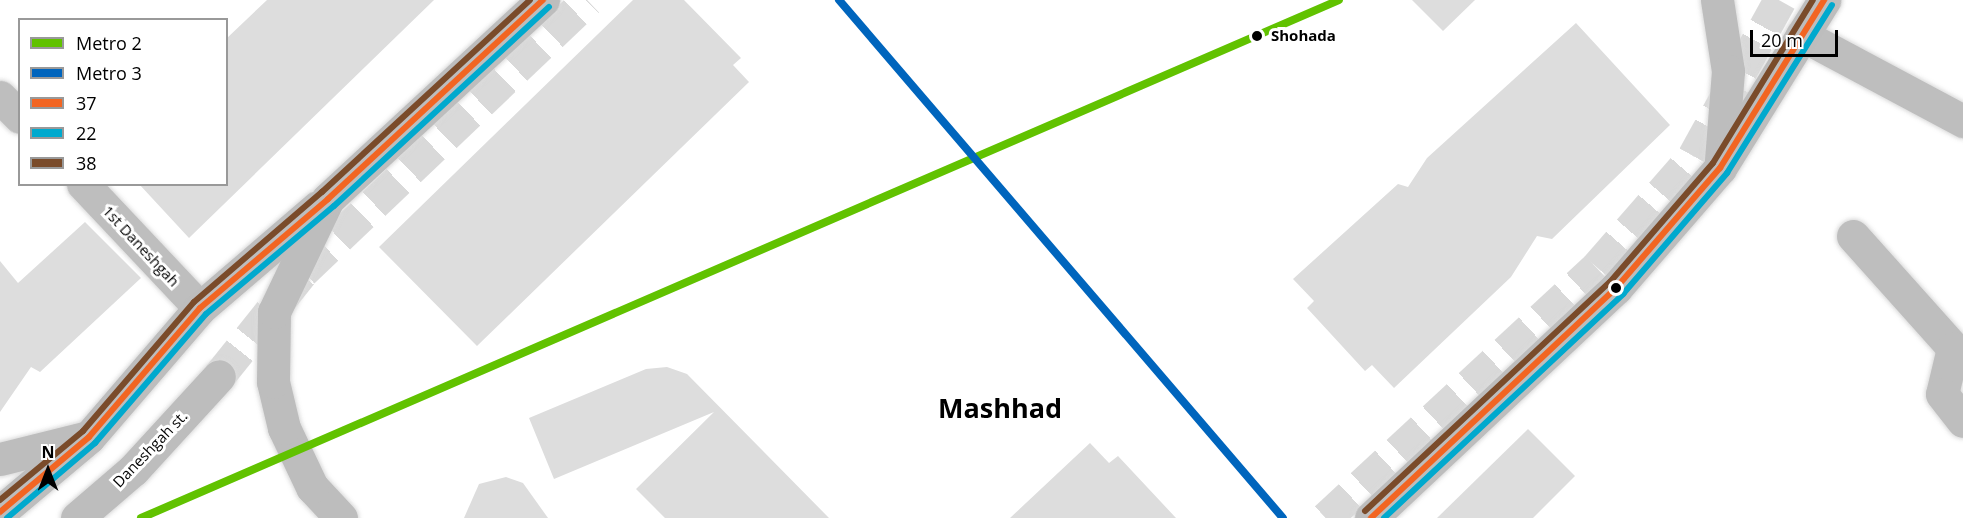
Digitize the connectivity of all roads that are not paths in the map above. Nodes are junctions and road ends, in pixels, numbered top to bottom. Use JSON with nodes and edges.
{"nodes":[{"id":1,"x":543,"y":0,"type":"edge"},
{"id":2,"x":1717,"y":0,"type":"edge"},
{"id":3,"x":1824,"y":0,"type":"edge"},
{"id":4,"x":1802,"y":35,"type":"junction"},
{"id":5,"x":0,"y":97,"type":"edge"},
{"id":6,"x":18,"y":115,"type":"edge"},
{"id":7,"x":1963,"y":121,"type":"edge"},
{"id":8,"x":1720,"y":168,"type":"junction"},
{"id":9,"x":85,"y":186,"type":"edge"},
{"id":10,"x":328,"y":198,"type":"junction"},
{"id":11,"x":1853,"y":236,"type":"dead end"},
{"id":12,"x":200,"y":308,"type":"junction"},
{"id":13,"x":219,"y":376,"type":"tunnel mouth"},
{"id":14,"x":1963,"y":421,"type":"edge"},
{"id":15,"x":89,"y":437,"type":"junction"},
{"id":16,"x":0,"y":459,"type":"edge"},
{"id":17,"x":0,"y":512,"type":"edge"},
{"id":18,"x":77,"y":518,"type":"edge"},
{"id":19,"x":341,"y":518,"type":"edge"},
{"id":20,"x":1371,"y":518,"type":"edge"}],
"edges":[{"from":1,"to":10,"type":"main road"},
{"from":2,"to":8,"type":"main road"},
{"from":3,"to":4,"type":"main road"},
{"from":4,"to":7,"type":"street"},
{"from":4,"to":8,"type":"main road"},
{"from":5,"to":6,"type":"street"},
{"from":8,"to":20,"type":"main road"},
{"from":9,"to":12,"type":"street","name":"1st Daneshgah"},
{"from":10,"to":12,"type":"main road"},
{"from":10,"to":19,"type":"main road"},
{"from":11,"to":14,"type":"street"},
{"from":12,"to":15,"type":"main road"},
{"from":13,"to":18,"type":"main road","name":"Daneshgah st."},
{"from":15,"to":16,"type":"main road"},
{"from":15,"to":17,"type":"main road"}]}
